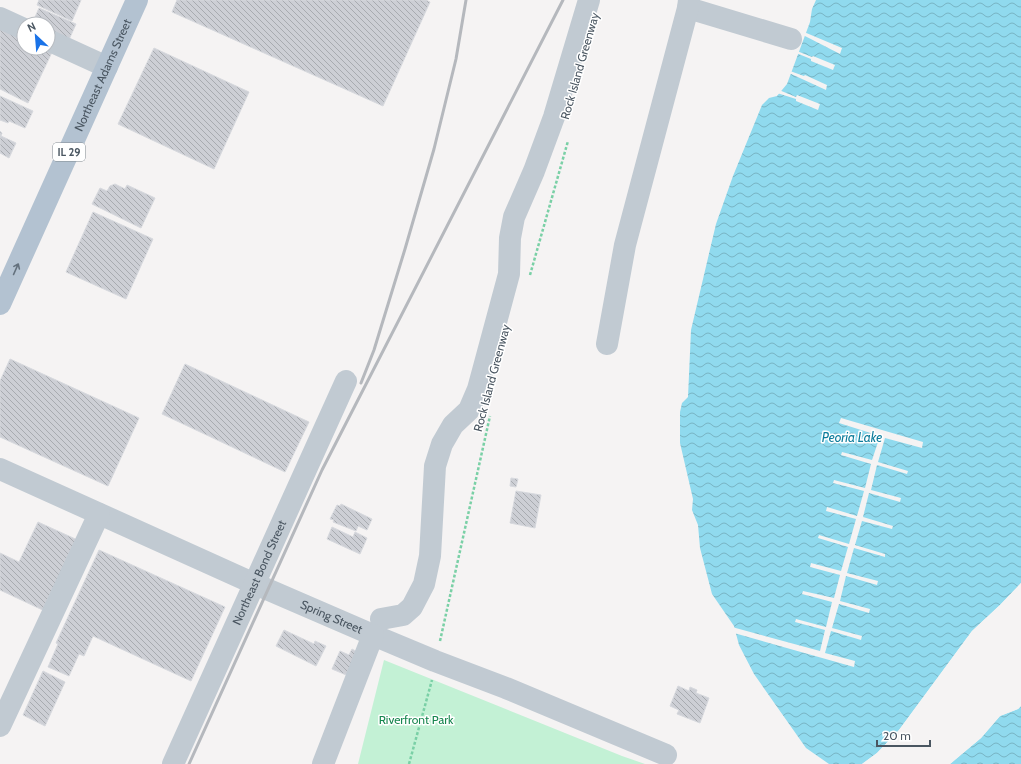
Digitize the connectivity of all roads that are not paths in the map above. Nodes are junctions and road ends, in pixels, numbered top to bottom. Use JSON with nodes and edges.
{"nodes":[{"id":1,"x":137,"y":0,"type":"edge"},
{"id":2,"x":589,"y":0,"type":"edge"},
{"id":3,"x":688,"y":4,"type":"edge"},
{"id":4,"x":0,"y":18,"type":"edge"},
{"id":5,"x":16,"y":25,"type":"edge"},
{"id":6,"x":792,"y":39,"type":"dead end"},
{"id":7,"x":56,"y":44,"type":"edge"},
{"id":8,"x":107,"y":67,"type":"junction"},
{"id":9,"x":0,"y":304,"type":"edge"},
{"id":10,"x":607,"y":344,"type":"dead end"},
{"id":11,"x":346,"y":381,"type":"dead end"},
{"id":12,"x":0,"y":469,"type":"edge"},
{"id":13,"x":99,"y":514,"type":"junction"},
{"id":14,"x":255,"y":584,"type":"junction"},
{"id":15,"x":377,"y":627,"type":"junction"},
{"id":16,"x":0,"y":726,"type":"edge"},
{"id":17,"x":666,"y":755,"type":"dead end"},
{"id":18,"x":172,"y":764,"type":"edge"},
{"id":19,"x":323,"y":764,"type":"edge"}],
"edges":[{"from":1,"to":8,"type":"main road","name":"Northeast Adams Street","number":"IL 29"},
{"from":2,"to":15,"type":"street"},
{"from":3,"to":6,"type":"street"},
{"from":3,"to":10,"type":"street"},
{"from":4,"to":5,"type":"street"},
{"from":7,"to":8,"type":"street"},
{"from":9,"to":8,"type":"main road","name":"Northeast Adams Street","number":"IL 29","one_way":true},
{"from":11,"to":14,"type":"street","name":"Northeast Bond Street"},
{"from":12,"to":13,"type":"street","name":"Spring Street"},
{"from":13,"to":14,"type":"street","name":"Spring Street"},
{"from":13,"to":16,"type":"street"},
{"from":14,"to":15,"type":"street","name":"Spring Street"},
{"from":14,"to":18,"type":"street","name":"Northeast Bond Street"},
{"from":15,"to":17,"type":"street","name":"Spring Street"},
{"from":15,"to":19,"type":"street"}]}
